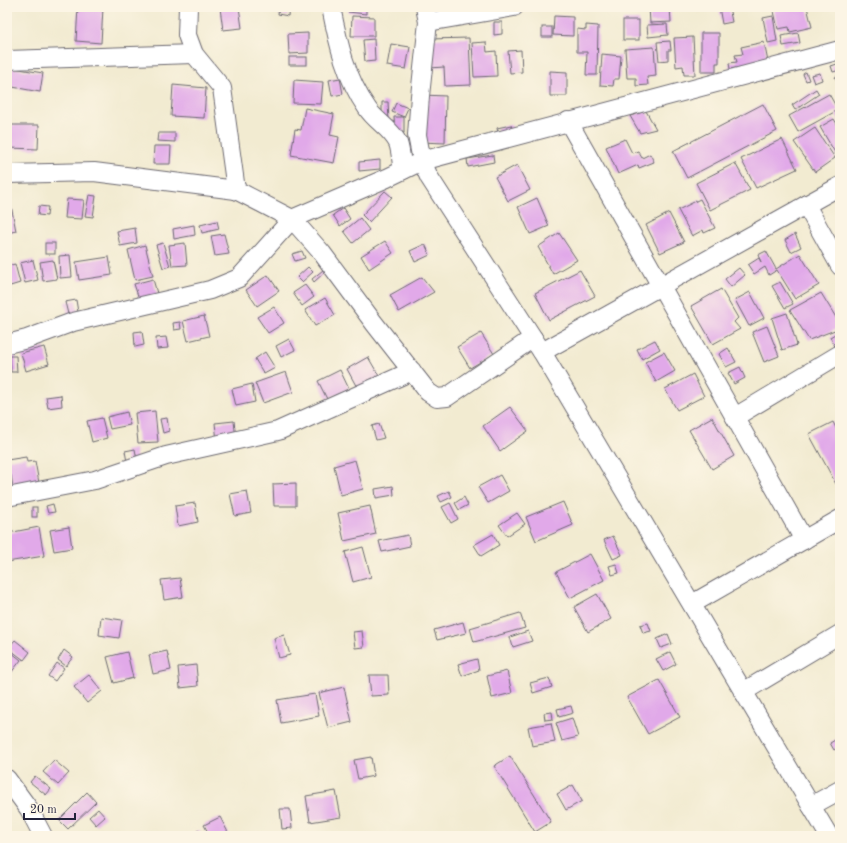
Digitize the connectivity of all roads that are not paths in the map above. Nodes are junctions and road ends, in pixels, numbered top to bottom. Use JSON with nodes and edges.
{"nodes":[{"id":1,"x":188,"y":7,"type":"edge"},
{"id":2,"x":331,"y":7,"type":"edge"},
{"id":3,"x":514,"y":7,"type":"edge"},
{"id":4,"x":426,"y":15,"type":"edge"},
{"id":5,"x":840,"y":50,"type":"edge"},
{"id":6,"x":194,"y":54,"type":"junction"},
{"id":7,"x":7,"y":60,"type":"edge"},
{"id":8,"x":568,"y":121,"type":"junction"},
{"id":9,"x":422,"y":161,"type":"junction"},
{"id":10,"x":403,"y":170,"type":"junction"},
{"id":11,"x":7,"y":174,"type":"edge"},
{"id":12,"x":840,"y":186,"type":"edge"},
{"id":13,"x":236,"y":190,"type":"junction"},
{"id":14,"x":806,"y":205,"type":"junction"},
{"id":15,"x":292,"y":219,"type":"junction"},
{"id":16,"x":840,"y":266,"type":"edge"},
{"id":17,"x":661,"y":286,"type":"junction"},
{"id":18,"x":7,"y":344,"type":"edge"},
{"id":19,"x":538,"y":345,"type":"junction"},
{"id":20,"x":840,"y":354,"type":"edge"},
{"id":21,"x":412,"y":371,"type":"junction"},
{"id":22,"x":735,"y":417,"type":"junction"},
{"id":23,"x":7,"y":497,"type":"edge"},
{"id":24,"x":840,"y":519,"type":"edge"},
{"id":25,"x":804,"y":540,"type":"junction"},
{"id":26,"x":692,"y":604,"type":"junction"},
{"id":27,"x":840,"y":634,"type":"edge"},
{"id":28,"x":743,"y":692,"type":"junction"},
{"id":29,"x":7,"y":779,"type":"edge"},
{"id":30,"x":840,"y":790,"type":"edge"},
{"id":31,"x":811,"y":806,"type":"junction"},
{"id":32,"x":43,"y":836,"type":"edge"},
{"id":33,"x":829,"y":836,"type":"edge"}],
"edges":[{"from":1,"to":6,"type":"street"},
{"from":2,"to":10,"type":"street"},
{"from":3,"to":4,"type":"street"},
{"from":4,"to":9,"type":"street"},
{"from":5,"to":8,"type":"street"},
{"from":6,"to":7,"type":"street"},
{"from":6,"to":13,"type":"street"},
{"from":8,"to":9,"type":"street"},
{"from":8,"to":17,"type":"street"},
{"from":9,"to":10,"type":"street"},
{"from":9,"to":19,"type":"street"},
{"from":10,"to":15,"type":"street"},
{"from":11,"to":13,"type":"street"},
{"from":12,"to":14,"type":"street"},
{"from":13,"to":15,"type":"street"},
{"from":14,"to":16,"type":"street"},
{"from":14,"to":17,"type":"street"},
{"from":15,"to":18,"type":"street"},
{"from":15,"to":21,"type":"street"},
{"from":17,"to":19,"type":"street"},
{"from":17,"to":22,"type":"street"},
{"from":19,"to":21,"type":"street"},
{"from":19,"to":26,"type":"street"},
{"from":20,"to":22,"type":"street"},
{"from":21,"to":23,"type":"street"},
{"from":22,"to":25,"type":"street"},
{"from":24,"to":25,"type":"street"},
{"from":25,"to":26,"type":"street"},
{"from":26,"to":28,"type":"street"},
{"from":27,"to":28,"type":"street"},
{"from":28,"to":31,"type":"street"},
{"from":29,"to":32,"type":"street"},
{"from":30,"to":31,"type":"street"},
{"from":31,"to":33,"type":"street"}]}
